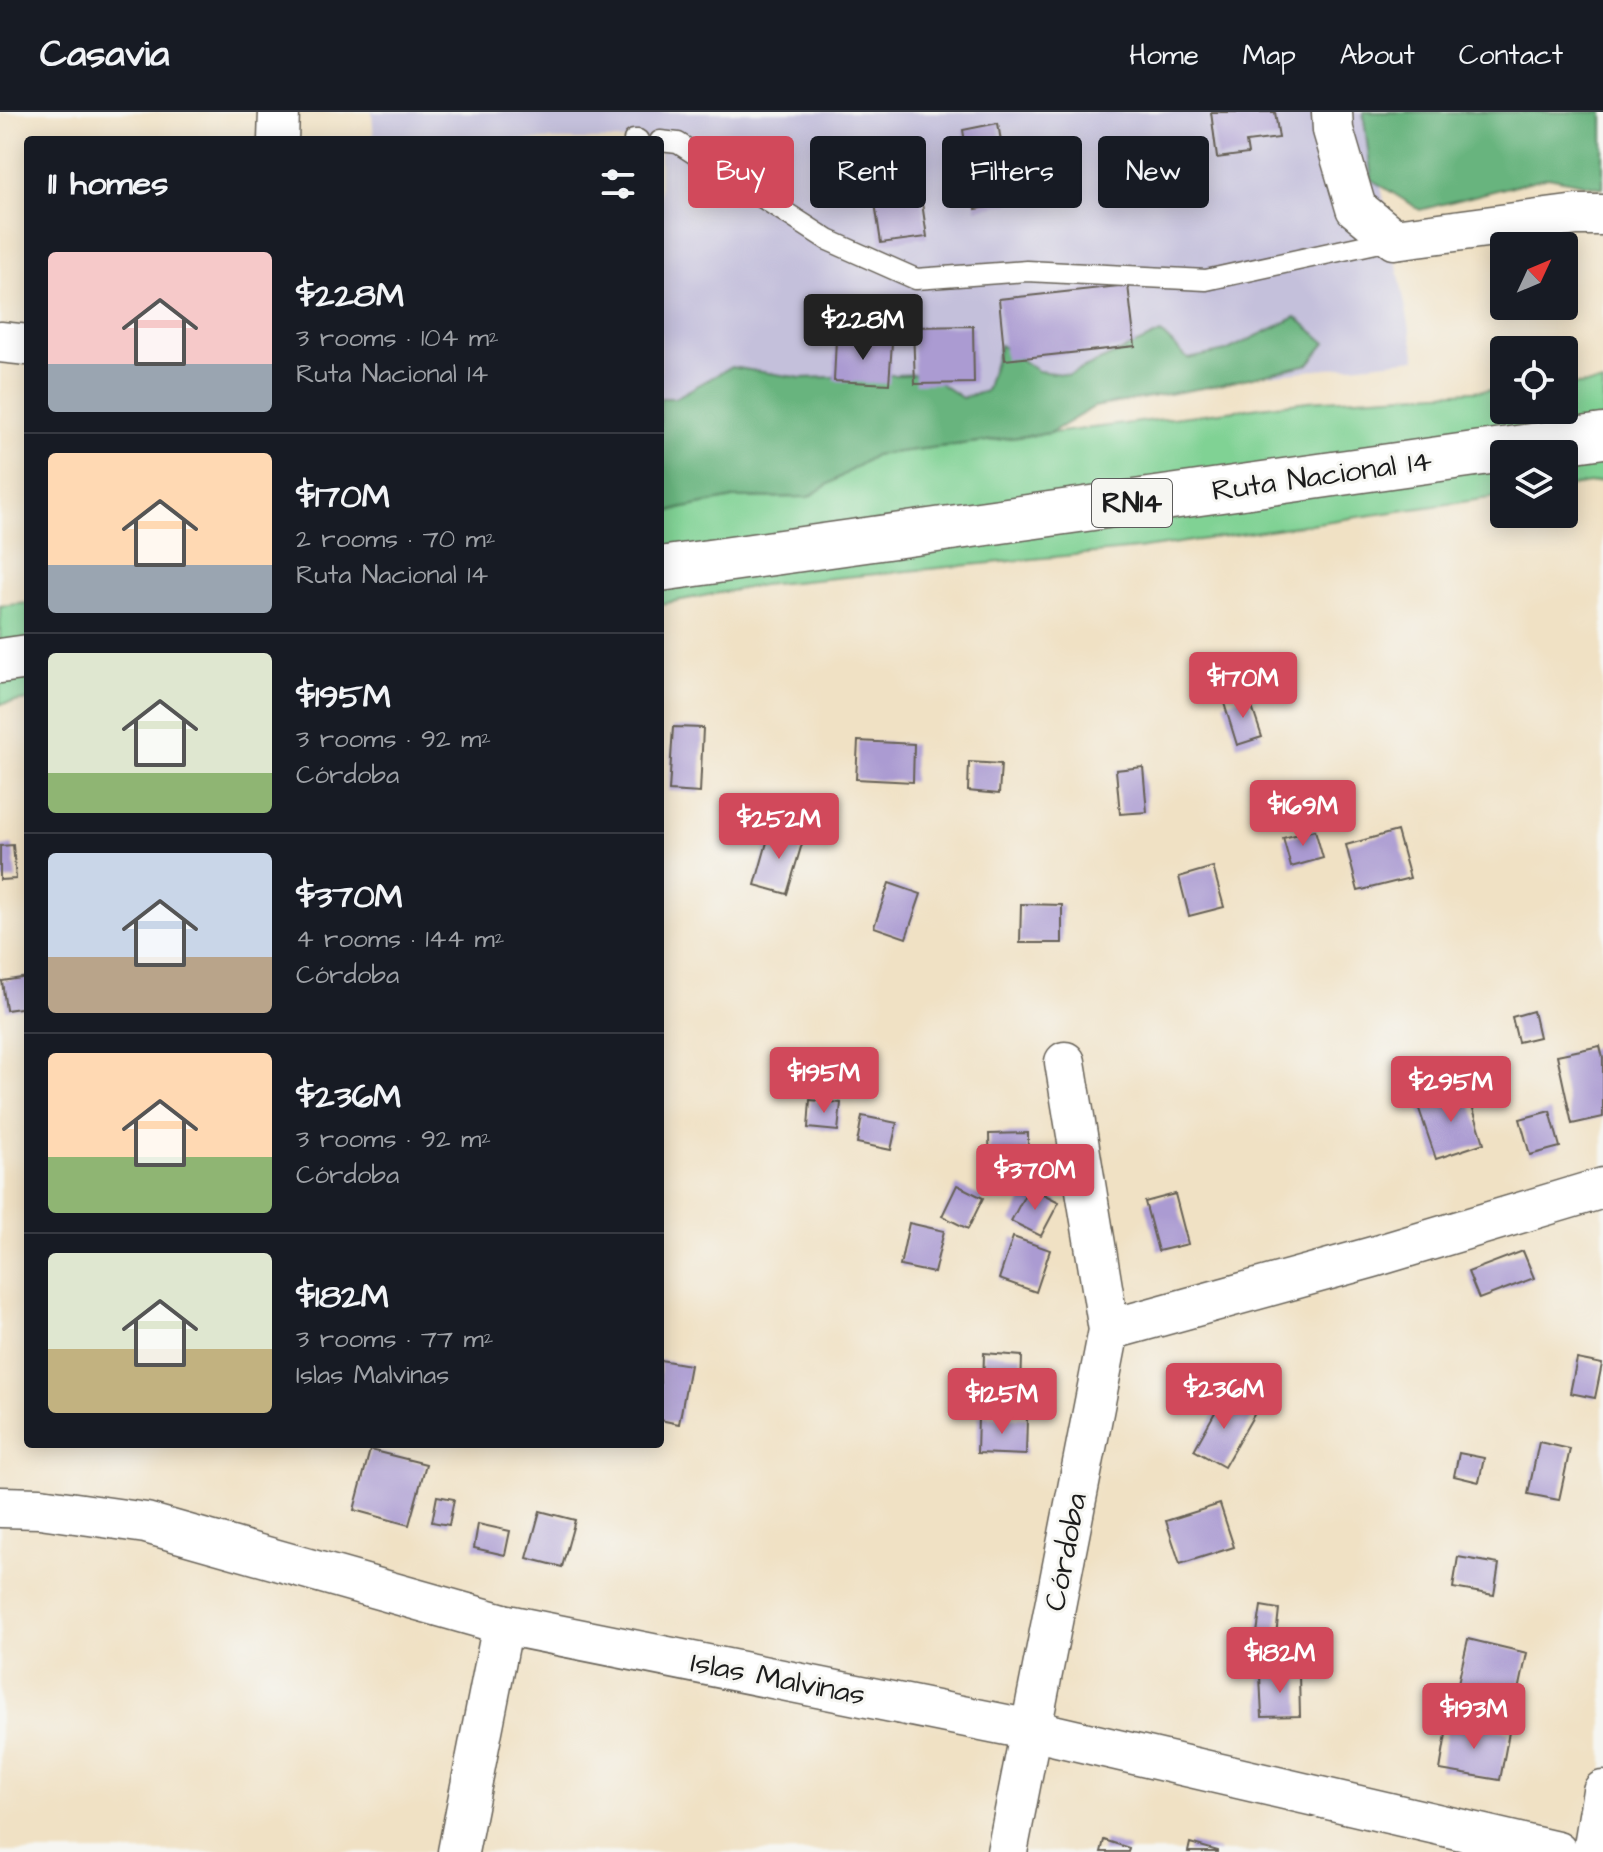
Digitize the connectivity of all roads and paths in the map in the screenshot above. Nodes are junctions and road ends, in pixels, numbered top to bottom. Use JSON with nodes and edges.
{"nodes":[{"id":1,"x":279,"y":112,"type":"edge"},
{"id":2,"x":1332,"y":112,"type":"edge"},
{"id":3,"x":278,"y":136,"type":"edge"},
{"id":4,"x":664,"y":141,"type":"edge"},
{"id":5,"x":1603,"y":215,"type":"edge"},
{"id":6,"x":1394,"y":239,"type":"junction"},
{"id":7,"x":0,"y":342,"type":"edge"},
{"id":8,"x":24,"y":345,"type":"edge"},
{"id":9,"x":1603,"y":436,"type":"edge"},
{"id":10,"x":664,"y":568,"type":"edge"},
{"id":11,"x":24,"y":658,"type":"edge"},
{"id":12,"x":0,"y":661,"type":"edge"},
{"id":13,"x":1065,"y":1062,"type":"dead end"},
{"id":14,"x":1603,"y":1188,"type":"edge"},
{"id":15,"x":1109,"y":1330,"type":"junction"},
{"id":16,"x":0,"y":1507,"type":"edge"},
{"id":17,"x":503,"y":1624,"type":"junction"},
{"id":18,"x":1031,"y":1730,"type":"junction"},
{"id":19,"x":1603,"y":1791,"type":"edge"},
{"id":20,"x":458,"y":1852,"type":"edge"},
{"id":21,"x":1007,"y":1852,"type":"edge"},
{"id":22,"x":1557,"y":1852,"type":"edge"},
{"id":23,"x":1593,"y":1852,"type":"edge"}],
"edges":[{"from":1,"to":3,"type":"street"},
{"from":2,"to":6,"type":"street"},
{"from":4,"to":6,"type":"lane"},
{"from":5,"to":6,"type":"street"},
{"from":7,"to":8,"type":"street"},
{"from":9,"to":10,"type":"highway","name":"Ruta Nacional 14","number":"RN14"},
{"from":11,"to":12,"type":"highway"},
{"from":13,"to":15,"type":"street","name":"Córdoba"},
{"from":14,"to":15,"type":"street"},
{"from":15,"to":18,"type":"street","name":"Córdoba"},
{"from":16,"to":17,"type":"street","name":"Islas Malvinas"},
{"from":17,"to":18,"type":"street","name":"Islas Malvinas"},
{"from":17,"to":20,"type":"street"},
{"from":18,"to":21,"type":"street","name":"Córdoba"},
{"from":18,"to":22,"type":"street","name":"Islas Malvinas"},
{"from":19,"to":23,"type":"street"}]}
